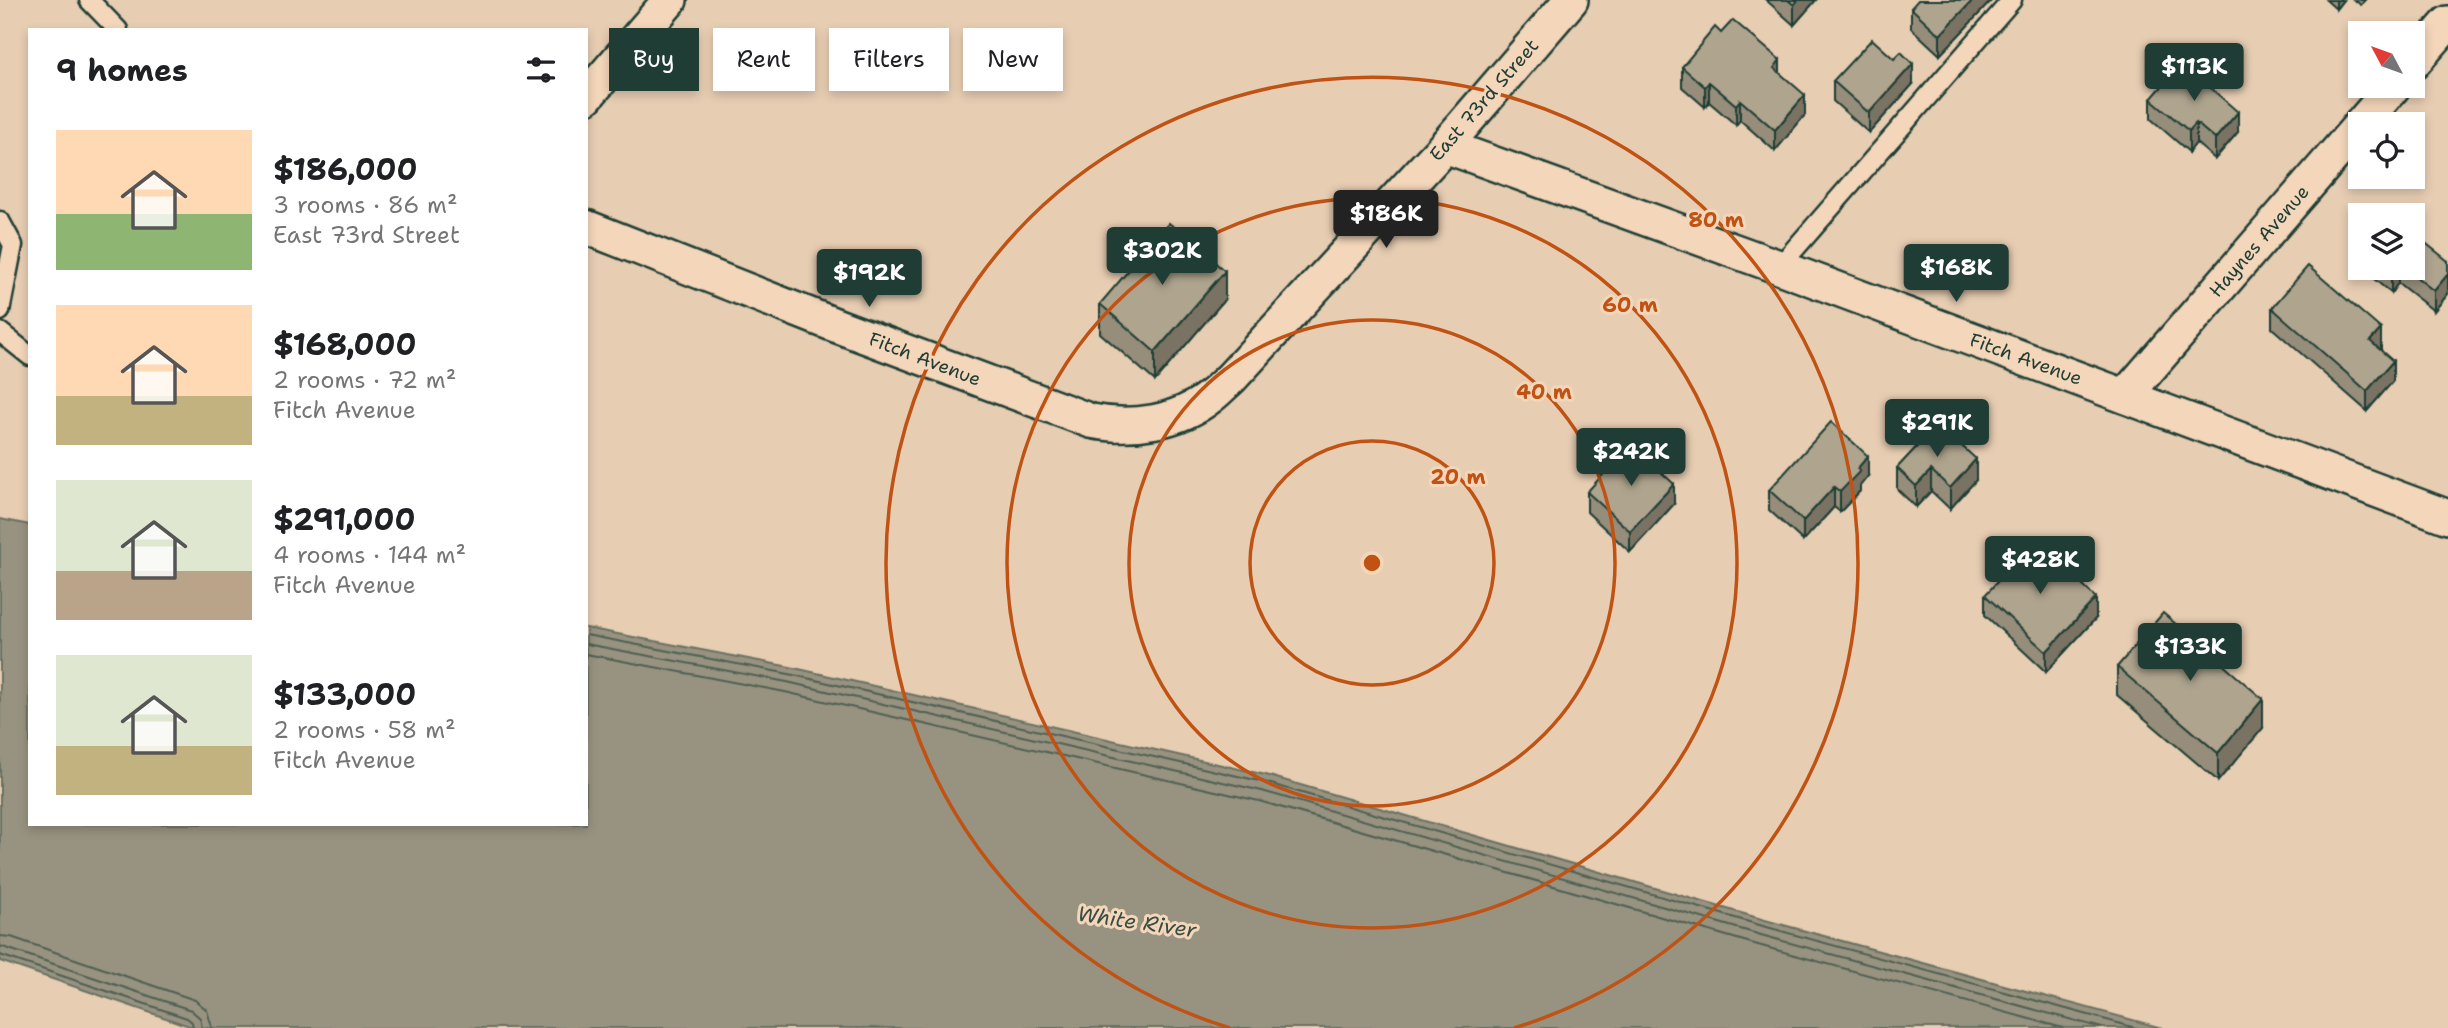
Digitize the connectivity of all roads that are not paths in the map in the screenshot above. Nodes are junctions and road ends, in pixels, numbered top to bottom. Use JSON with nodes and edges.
{"nodes":[{"id":1,"x":89,"y":0,"type":"edge"},
{"id":2,"x":670,"y":0,"type":"edge"},
{"id":3,"x":1571,"y":0,"type":"edge"},
{"id":4,"x":2012,"y":0,"type":"edge"},
{"id":5,"x":2448,"y":23,"type":"edge"},
{"id":6,"x":116,"y":28,"type":"edge"},
{"id":7,"x":2426,"y":48,"type":"edge"},
{"id":8,"x":588,"y":95,"type":"edge"},
{"id":9,"x":2384,"y":98,"type":"edge"},
{"id":10,"x":1445,"y":146,"type":"junction"},
{"id":11,"x":0,"y":221,"type":"edge"},
{"id":12,"x":588,"y":228,"type":"edge"},
{"id":13,"x":1779,"y":268,"type":"junction"},
{"id":14,"x":0,"y":311,"type":"edge"},
{"id":15,"x":0,"y":332,"type":"edge"},
{"id":16,"x":28,"y":354,"type":"edge"},
{"id":17,"x":2125,"y":396,"type":"junction"},
{"id":18,"x":1151,"y":422,"type":"joint"},
{"id":19,"x":2448,"y":517,"type":"edge"}],
"edges":[{"from":1,"to":6,"type":"lane"},
{"from":2,"to":8,"type":"street"},
{"from":3,"to":10,"type":"street","name":"East 73rd Street"},
{"from":4,"to":13,"type":"lane"},
{"from":5,"to":7,"type":"street"},
{"from":9,"to":17,"type":"street","name":"Haynes Avenue"},
{"from":10,"to":13,"type":"street","name":"Fitch Avenue"},
{"from":10,"to":18,"type":"street","name":"East 73rd Street"},
{"from":11,"to":14,"type":"lane"},
{"from":12,"to":18,"type":"street","name":"Fitch Avenue"},
{"from":13,"to":17,"type":"street","name":"Fitch Avenue"},
{"from":15,"to":16,"type":"lane"},
{"from":17,"to":19,"type":"street","name":"Fitch Avenue"}]}
